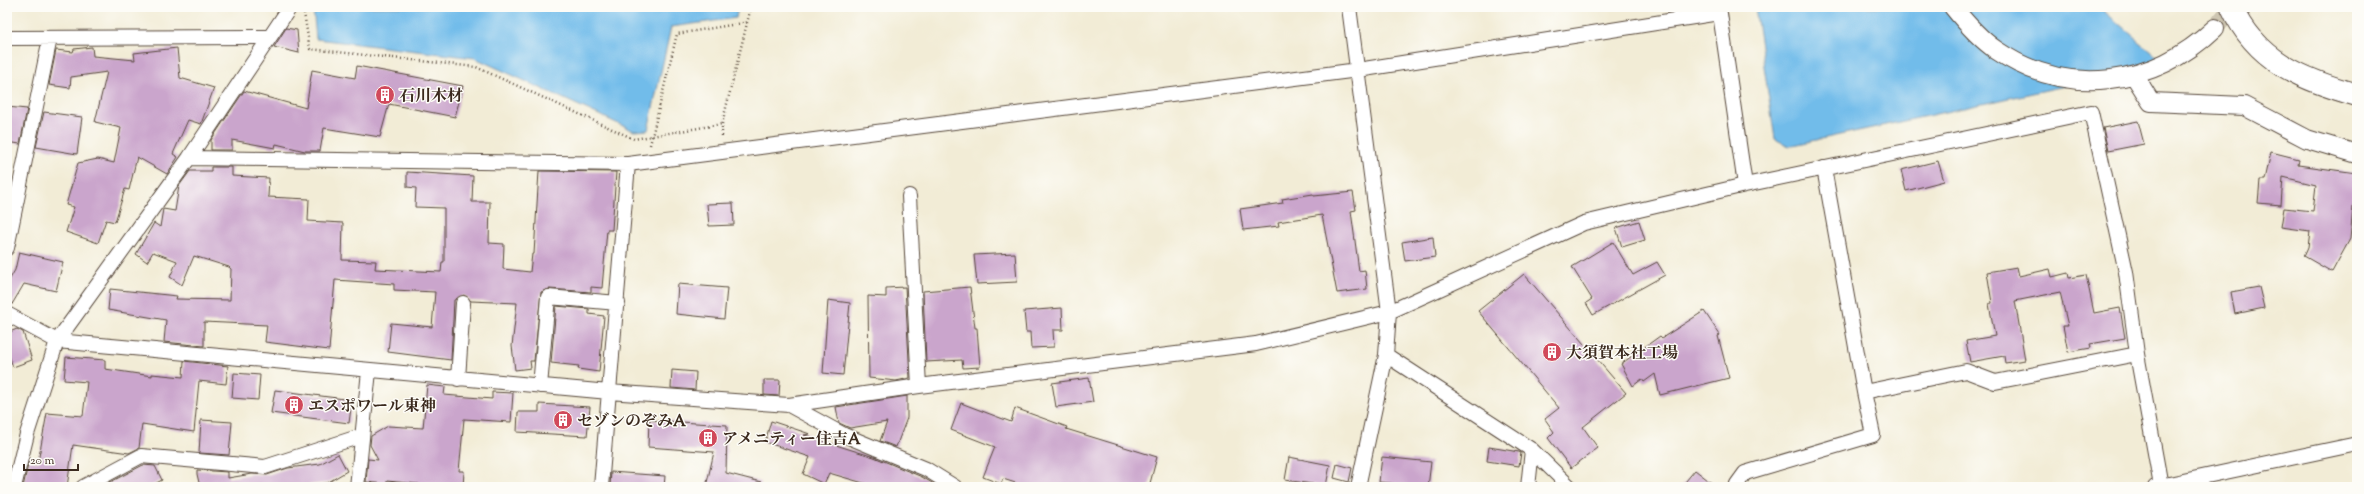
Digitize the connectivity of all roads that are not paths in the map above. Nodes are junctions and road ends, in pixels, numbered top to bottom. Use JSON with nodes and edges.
{"nodes":[{"id":1,"x":290,"y":7,"type":"edge"},
{"id":2,"x":1349,"y":7,"type":"edge"},
{"id":3,"x":1953,"y":7,"type":"edge"},
{"id":4,"x":2232,"y":7,"type":"edge"},
{"id":5,"x":1719,"y":10,"type":"edge"},
{"id":6,"x":2215,"y":28,"type":"tunnel mouth"},
{"id":7,"x":7,"y":38,"type":"edge"},
{"id":8,"x":50,"y":38,"type":"junction"},
{"id":9,"x":270,"y":38,"type":"junction"},
{"id":10,"x":1358,"y":70,"type":"junction"},
{"id":11,"x":2134,"y":75,"type":"junction"},
{"id":12,"x":2357,"y":95,"type":"edge"},
{"id":13,"x":2357,"y":154,"type":"edge"},
{"id":14,"x":189,"y":158,"type":"junction"},
{"id":15,"x":628,"y":164,"type":"junction"},
{"id":16,"x":1824,"y":168,"type":"junction"},
{"id":17,"x":1745,"y":185,"type":"junction"},
{"id":18,"x":909,"y":196,"type":"dead end"},
{"id":19,"x":7,"y":248,"type":"edge"},
{"id":20,"x":463,"y":303,"type":"dead end"},
{"id":21,"x":618,"y":303,"type":"junction"},
{"id":22,"x":1389,"y":312,"type":"junction"},
{"id":23,"x":7,"y":314,"type":"edge"},
{"id":24,"x":57,"y":342,"type":"junction"},
{"id":25,"x":2137,"y":354,"type":"junction"},
{"id":26,"x":1386,"y":355,"type":"junction"},
{"id":27,"x":369,"y":371,"type":"junction"},
{"id":28,"x":458,"y":379,"type":"junction"},
{"id":29,"x":540,"y":386,"type":"junction"},
{"id":30,"x":919,"y":386,"type":"junction"},
{"id":31,"x":609,"y":392,"type":"junction"},
{"id":32,"x":1864,"y":392,"type":"junction"},
{"id":33,"x":789,"y":405,"type":"junction"},
{"id":34,"x":361,"y":436,"type":"junction"},
{"id":35,"x":2357,"y":444,"type":"edge"},
{"id":36,"x":1532,"y":450,"type":"junction"},
{"id":37,"x":2158,"y":486,"type":"edge"},
{"id":38,"x":14,"y":487,"type":"edge"},
{"id":39,"x":84,"y":487,"type":"edge"},
{"id":40,"x":357,"y":487,"type":"edge"},
{"id":41,"x":602,"y":487,"type":"edge"},
{"id":42,"x":955,"y":487,"type":"edge"},
{"id":43,"x":1358,"y":487,"type":"edge"},
{"id":44,"x":1528,"y":487,"type":"edge"},
{"id":45,"x":1570,"y":487,"type":"edge"},
{"id":46,"x":1739,"y":487,"type":"edge"}],
"edges":[{"from":1,"to":9,"type":"street"},
{"from":2,"to":10,"type":"street"},
{"from":3,"to":11,"type":"street"},
{"from":4,"to":12,"type":"highway"},
{"from":5,"to":10,"type":"street"},
{"from":5,"to":17,"type":"street"},
{"from":6,"to":11,"type":"street"},
{"from":7,"to":8,"type":"street"},
{"from":8,"to":9,"type":"street"},
{"from":8,"to":19,"type":"street"},
{"from":9,"to":14,"type":"street"},
{"from":10,"to":15,"type":"street"},
{"from":10,"to":22,"type":"street"},
{"from":11,"to":13,"type":"street"},
{"from":14,"to":15,"type":"street"},
{"from":14,"to":24,"type":"street"},
{"from":15,"to":21,"type":"street"},
{"from":16,"to":17,"type":"street"},
{"from":16,"to":25,"type":"street"},
{"from":16,"to":32,"type":"street"},
{"from":17,"to":22,"type":"street"},
{"from":18,"to":30,"type":"street"},
{"from":20,"to":28,"type":"street"},
{"from":21,"to":29,"type":"street"},
{"from":21,"to":31,"type":"street"},
{"from":22,"to":26,"type":"street"},
{"from":22,"to":30,"type":"street"},
{"from":23,"to":24,"type":"street"},
{"from":24,"to":27,"type":"street"},
{"from":24,"to":38,"type":"street"},
{"from":25,"to":32,"type":"street"},
{"from":25,"to":37,"type":"street"},
{"from":26,"to":36,"type":"street"},
{"from":26,"to":43,"type":"street"},
{"from":27,"to":28,"type":"street"},
{"from":27,"to":34,"type":"street"},
{"from":28,"to":29,"type":"street"},
{"from":29,"to":31,"type":"street"},
{"from":30,"to":33,"type":"street"},
{"from":31,"to":33,"type":"street"},
{"from":31,"to":41,"type":"street"},
{"from":32,"to":46,"type":"street"},
{"from":33,"to":42,"type":"street"},
{"from":34,"to":39,"type":"street"},
{"from":34,"to":40,"type":"street"},
{"from":35,"to":37,"type":"street"},
{"from":36,"to":44,"type":"street"},
{"from":36,"to":45,"type":"street"}]}
